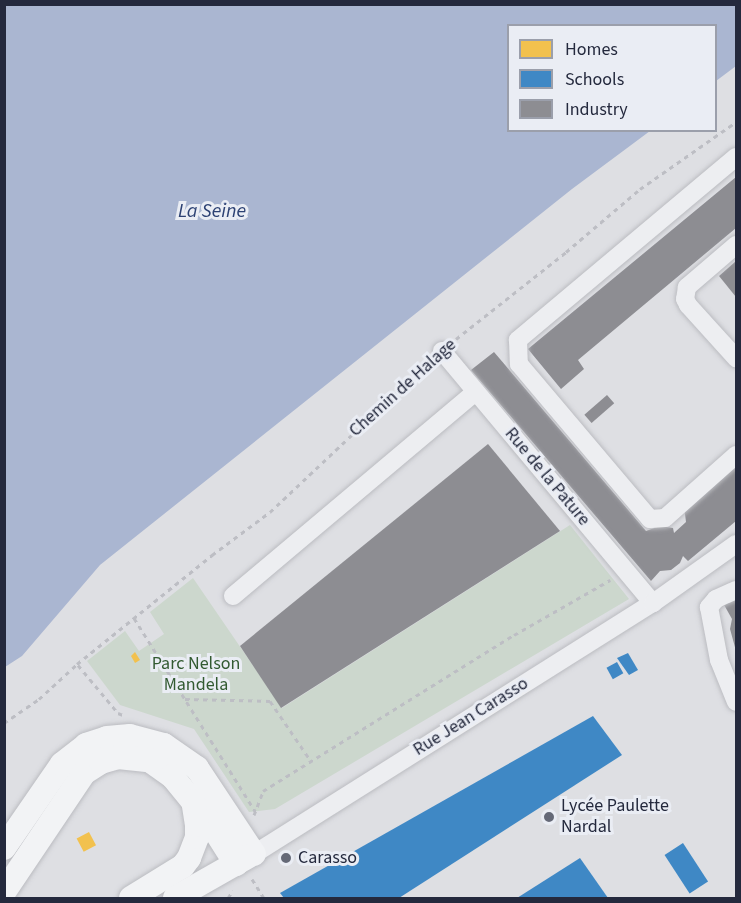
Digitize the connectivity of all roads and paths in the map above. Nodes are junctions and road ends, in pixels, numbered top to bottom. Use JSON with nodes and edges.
{"nodes":[{"id":1,"x":736,"y":122,"type":"edge"},
{"id":2,"x":736,"y":157,"type":"edge"},
{"id":3,"x":736,"y":245,"type":"edge"},
{"id":4,"x":442,"y":351,"type":"junction"},
{"id":5,"x":736,"y":358,"type":"edge"},
{"id":6,"x":475,"y":392,"type":"junction"},
{"id":7,"x":736,"y":455,"type":"edge"},
{"id":8,"x":736,"y":544,"type":"edge"},
{"id":9,"x":626,"y":570,"type":"junction"},
{"id":10,"x":736,"y":590,"type":"edge"},
{"id":11,"x":233,"y":596,"type":"dead end"},
{"id":12,"x":653,"y":603,"type":"junction"},
{"id":13,"x":134,"y":618,"type":"junction"},
{"id":14,"x":185,"y":699,"type":"junction"},
{"id":15,"x":736,"y":702,"type":"edge"},
{"id":16,"x":4,"y":723,"type":"edge"},
{"id":17,"x":311,"y":761,"type":"junction"},
{"id":18,"x":193,"y":801,"type":"junction"},
{"id":19,"x":4,"y":849,"type":"edge"},
{"id":20,"x":243,"y":862,"type":"junction"},
{"id":21,"x":189,"y":864,"type":"junction"},
{"id":22,"x":4,"y":892,"type":"edge"},
{"id":23,"x":200,"y":893,"type":"edge"},
{"id":24,"x":131,"y":898,"type":"edge"},
{"id":25,"x":175,"y":898,"type":"edge"},
{"id":26,"x":264,"y":898,"type":"edge"}],
"edges":[{"from":1,"to":4,"type":"path","name":"Chemin de Halage"},
{"from":2,"to":7,"type":"street"},
{"from":3,"to":5,"type":"street"},
{"from":4,"to":6,"type":"street","name":"Rue de la Pature"},
{"from":4,"to":13,"type":"path","name":"Chemin de Halage"},
{"from":6,"to":9,"type":"street","name":"Rue de la Pature"},
{"from":6,"to":11,"type":"street"},
{"from":8,"to":12,"type":"street","name":"Rue Jean Carasso"},
{"from":9,"to":12,"type":"street","name":"Rue de la Pature"},
{"from":9,"to":17,"type":"path"},
{"from":10,"to":15,"type":"street"},
{"from":12,"to":20,"type":"street","name":"Rue Jean Carasso"},
{"from":13,"to":14,"type":"path"},
{"from":13,"to":16,"type":"path","name":"Chemin de Halage"},
{"from":14,"to":17,"type":"path"},
{"from":14,"to":17,"type":"path"},
{"from":18,"to":20,"type":"main road"},
{"from":18,"to":21,"type":"main road"},
{"from":18,"to":22,"type":"main road"},
{"from":19,"to":20,"type":"main road"},
{"from":20,"to":21,"type":"main road","name":"Rue Jean Carasso"},
{"from":20,"to":23,"type":"main road"},
{"from":20,"to":26,"type":"path"},
{"from":21,"to":23,"type":"main road"},
{"from":21,"to":24,"type":"main road"},
{"from":23,"to":25,"type":"main road"}]}
